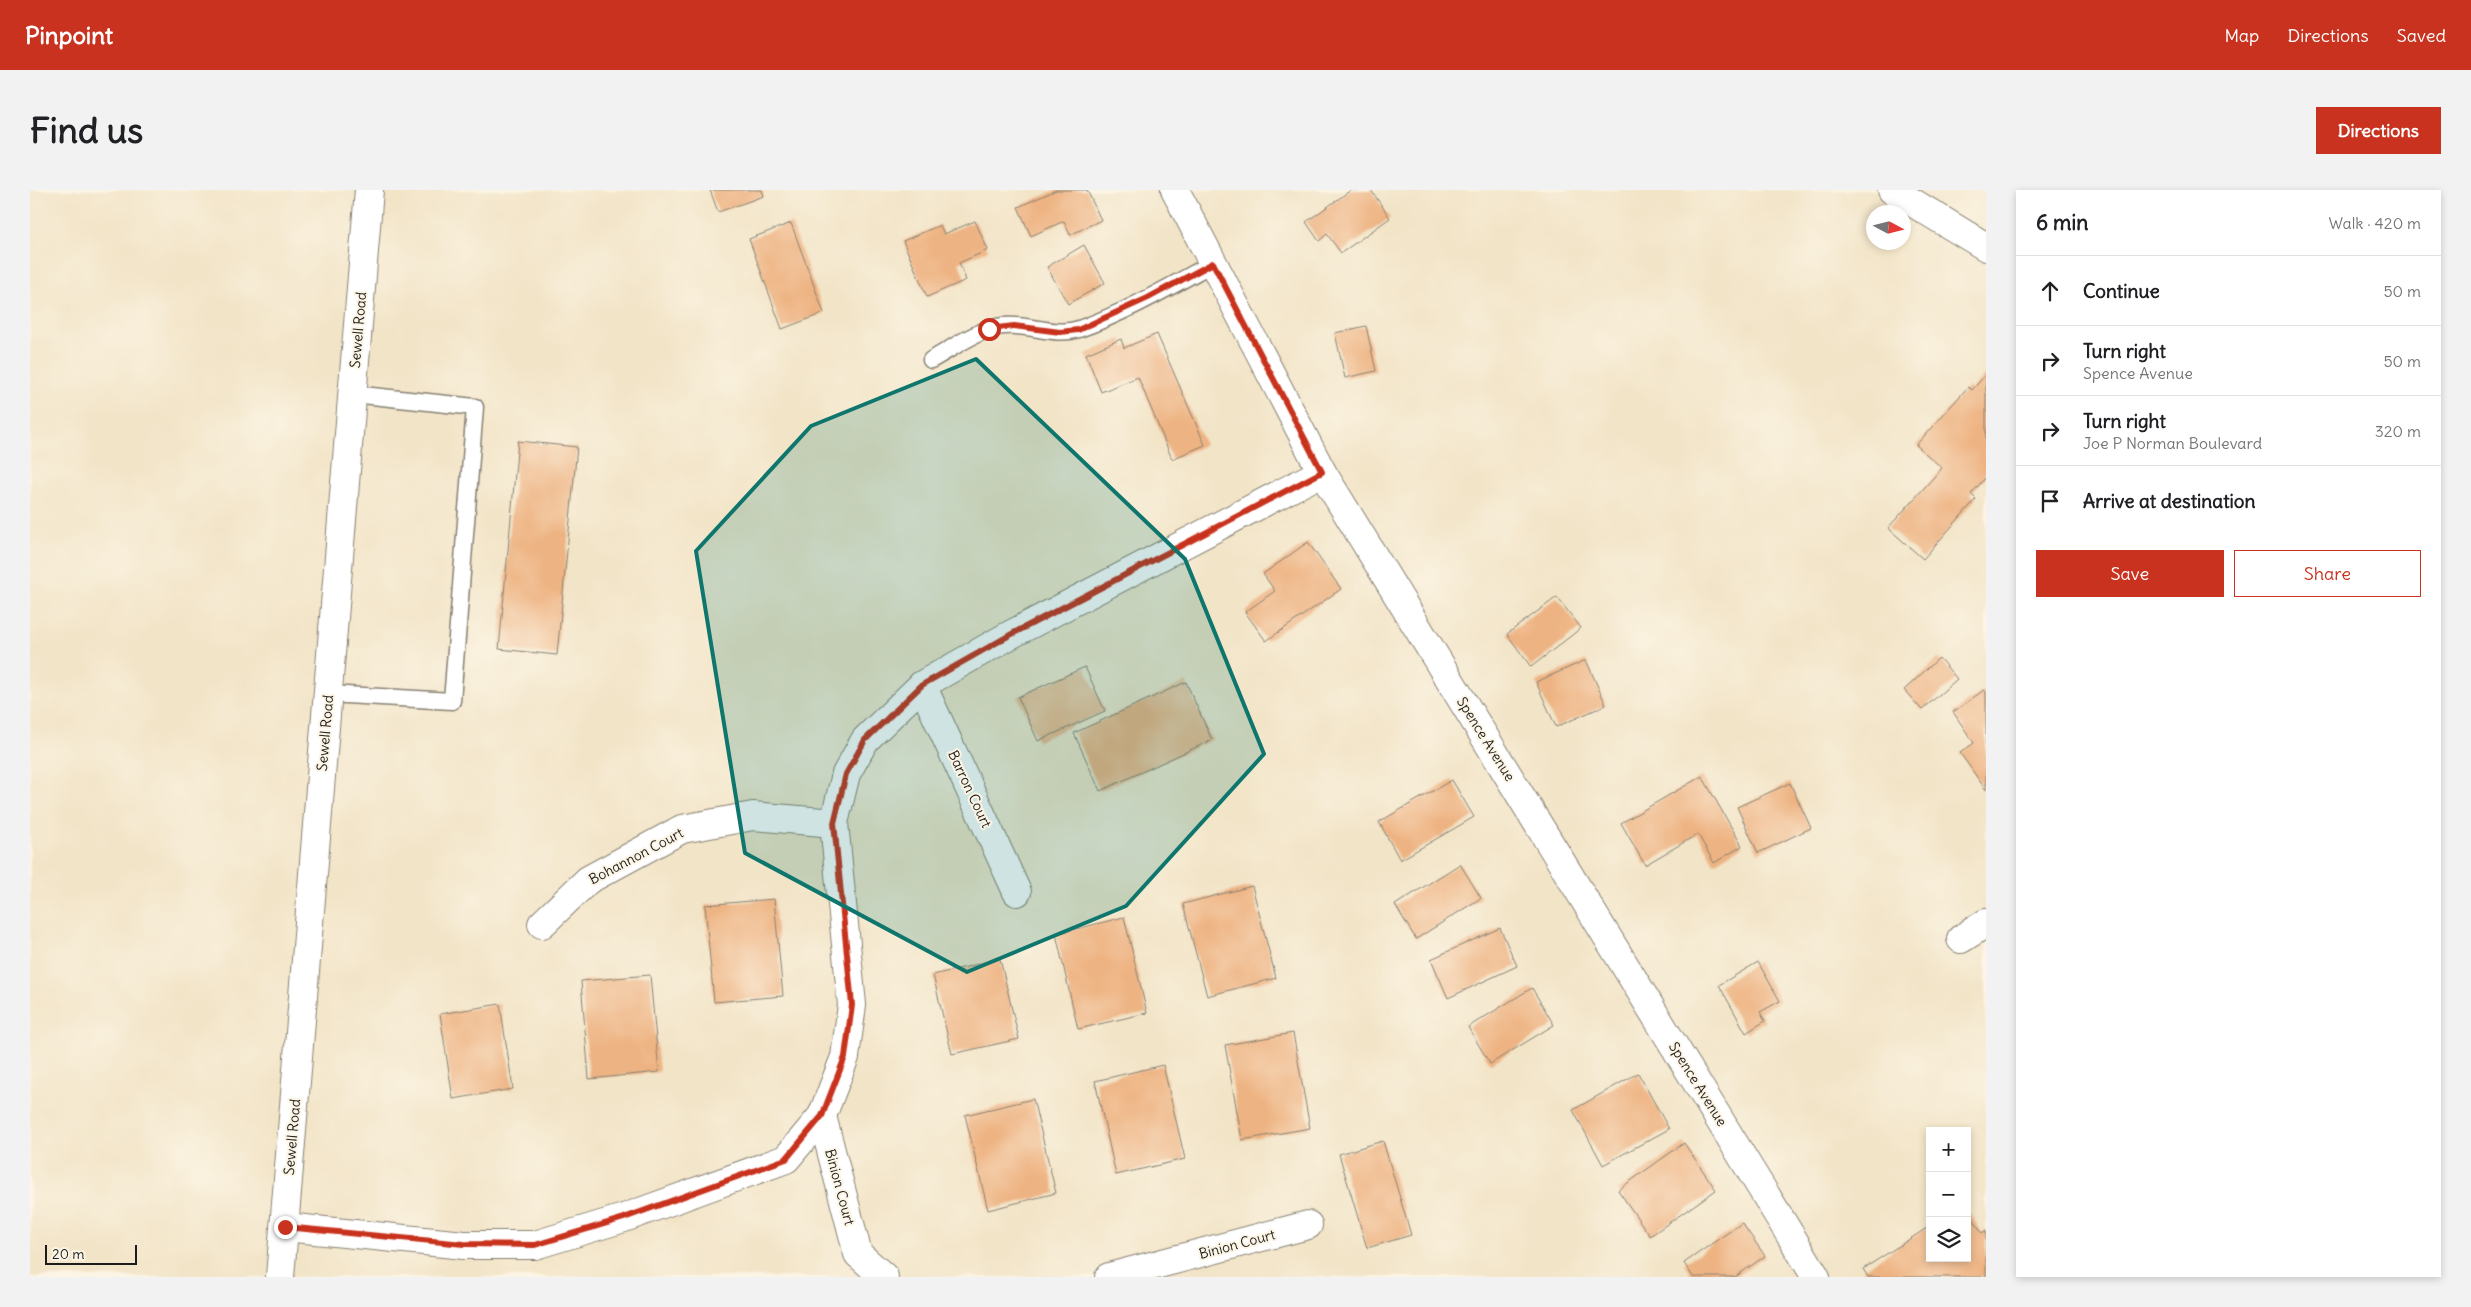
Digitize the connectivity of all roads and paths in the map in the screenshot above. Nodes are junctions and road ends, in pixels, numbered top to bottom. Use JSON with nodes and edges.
{"nodes":[{"id":1,"x":369,"y":190,"type":"edge"},
{"id":2,"x":1175,"y":190,"type":"edge"},
{"id":3,"x":1892,"y":190,"type":"edge"},
{"id":4,"x":1986,"y":247,"type":"edge"},
{"id":5,"x":1213,"y":263,"type":"junction"},
{"id":6,"x":931,"y":360,"type":"dead end"},
{"id":7,"x":353,"y":394,"type":"junction"},
{"id":8,"x":1322,"y":472,"type":"junction"},
{"id":9,"x":922,"y":685,"type":"junction"},
{"id":10,"x":328,"y":694,"type":"junction"},
{"id":11,"x":834,"y":823,"type":"junction"},
{"id":12,"x":1017,"y":892,"type":"dead end"},
{"id":13,"x":1986,"y":923,"type":"edge"},
{"id":14,"x":542,"y":924,"type":"dead end"},
{"id":15,"x":1961,"y":938,"type":"dead end"},
{"id":16,"x":822,"y":1116,"type":"junction"},
{"id":17,"x":1308,"y":1225,"type":"dead end"},
{"id":18,"x":285,"y":1227,"type":"junction"},
{"id":19,"x":280,"y":1277,"type":"edge"},
{"id":20,"x":884,"y":1277,"type":"edge"},
{"id":21,"x":1109,"y":1277,"type":"edge"},
{"id":22,"x":1816,"y":1277,"type":"edge"}],
"edges":[{"from":1,"to":7,"type":"street","name":"Sewell Road"},
{"from":2,"to":5,"type":"street","name":"Spence Avenue"},
{"from":3,"to":4,"type":"street"},
{"from":5,"to":6,"type":"lane"},
{"from":5,"to":8,"type":"street","name":"Spence Avenue"},
{"from":7,"to":10,"type":"street","name":"Sewell Road"},
{"from":7,"to":10,"type":"lane"},
{"from":8,"to":9,"type":"street"},
{"from":8,"to":22,"type":"street","name":"Spence Avenue"},
{"from":9,"to":11,"type":"street"},
{"from":9,"to":12,"type":"street","name":"Barron Court"},
{"from":10,"to":18,"type":"street","name":"Sewell Road"},
{"from":11,"to":14,"type":"street","name":"Bohannon Court"},
{"from":11,"to":16,"type":"street"},
{"from":13,"to":15,"type":"street"},
{"from":16,"to":18,"type":"street"},
{"from":16,"to":20,"type":"street","name":"Binion Court"},
{"from":17,"to":21,"type":"street","name":"Binion Court"},
{"from":18,"to":19,"type":"street","name":"Sewell Road"}]}
